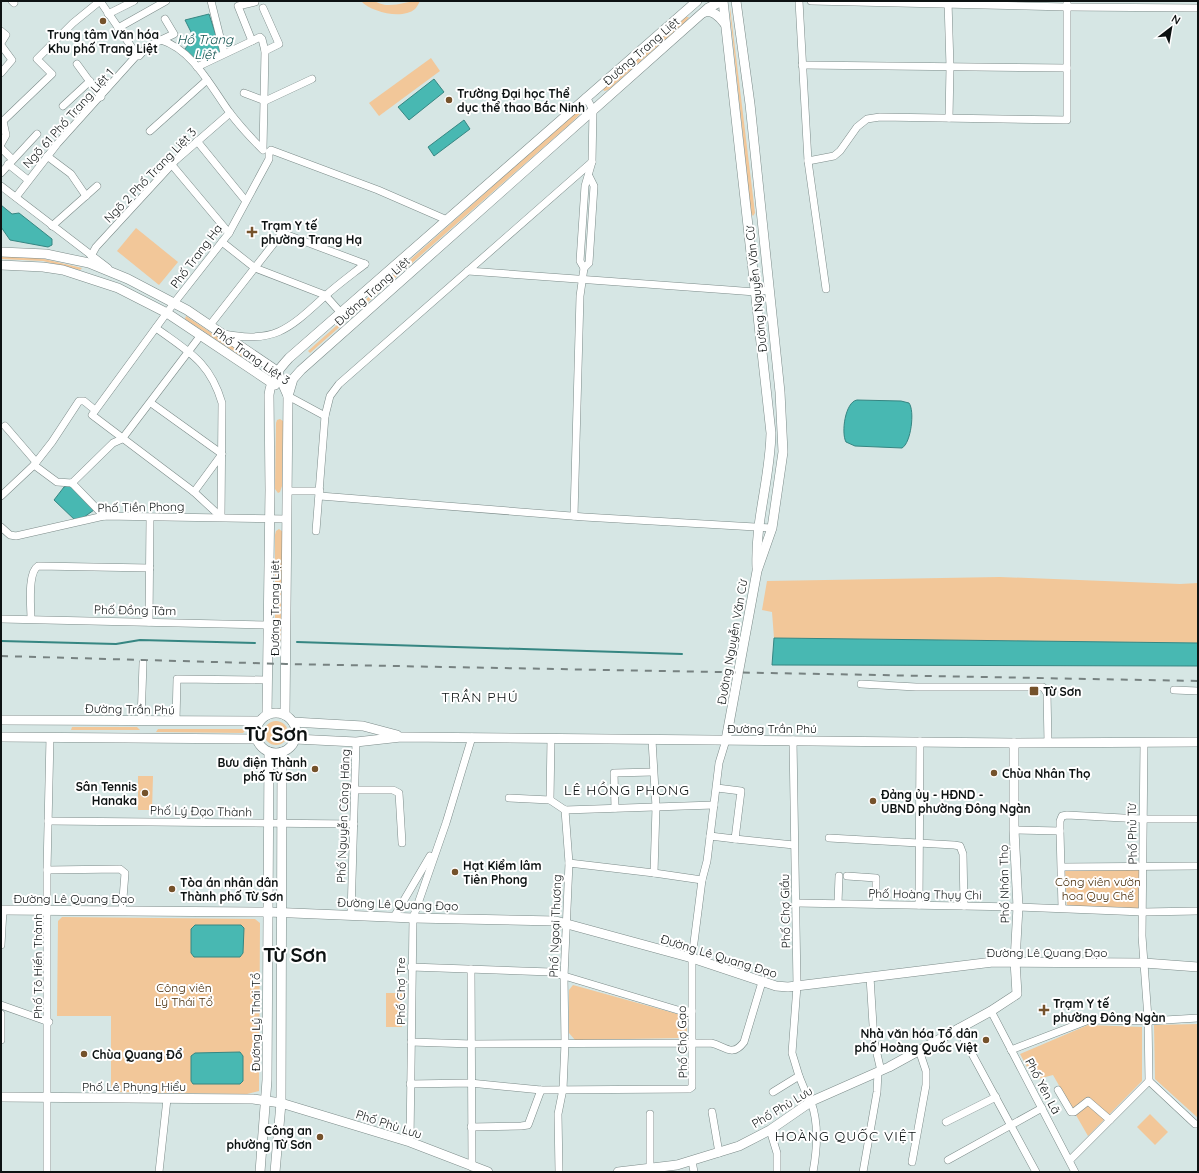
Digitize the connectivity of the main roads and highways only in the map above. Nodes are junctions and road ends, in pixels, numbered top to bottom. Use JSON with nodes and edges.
{"nodes":[{"id":1,"x":697,"y":1,"type":"edge"},
{"id":2,"x":722,"y":1,"type":"edge"},
{"id":3,"x":736,"y":1,"type":"edge"},
{"id":4,"x":702,"y":13,"type":"junction"},
{"id":5,"x":725,"y":24,"type":"junction"},
{"id":6,"x":761,"y":224,"type":"junction"},
{"id":7,"x":748,"y":226,"type":"junction"},
{"id":8,"x":1,"y":252,"type":"edge"},
{"id":9,"x":90,"y":259,"type":"junction"},
{"id":10,"x":1,"y":265,"type":"edge"},
{"id":11,"x":86,"y":276,"type":"junction"},
{"id":12,"x":277,"y":371,"type":"junction"},
{"id":13,"x":271,"y":382,"type":"junction"},
{"id":14,"x":288,"y":396,"type":"junction"},
{"id":15,"x":757,"y":571,"type":"junction"},
{"id":16,"x":267,"y":715,"type":"junction"},
{"id":17,"x":285,"y":715,"type":"junction"},
{"id":18,"x":1,"y":720,"type":"edge"},
{"id":19,"x":50,"y":720,"type":"junction"},
{"id":20,"x":144,"y":721,"type":"junction"},
{"id":21,"x":260,"y":721,"type":"junction"},
{"id":22,"x":294,"y":722,"type":"junction"},
{"id":23,"x":357,"y":726,"type":"junction"},
{"id":24,"x":372,"y":728,"type":"junction"},
{"id":25,"x":401,"y":736,"type":"junction"},
{"id":26,"x":50,"y":737,"type":"junction"},
{"id":27,"x":1,"y":738,"type":"edge"},
{"id":28,"x":147,"y":738,"type":"junction"},
{"id":29,"x":256,"y":738,"type":"junction"},
{"id":30,"x":295,"y":740,"type":"junction"},
{"id":31,"x":371,"y":740,"type":"junction"},
{"id":32,"x":726,"y":740,"type":"junction"},
{"id":33,"x":356,"y":742,"type":"junction"},
{"id":34,"x":1198,"y":742,"type":"edge"},
{"id":35,"x":1014,"y":744,"type":"junction"},
{"id":36,"x":270,"y":752,"type":"junction"},
{"id":37,"x":282,"y":752,"type":"junction"},
{"id":38,"x":2,"y":910,"type":"edge"},
{"id":39,"x":268,"y":912,"type":"junction"},
{"id":40,"x":282,"y":912,"type":"junction"},
{"id":41,"x":1015,"y":961,"type":"junction"},
{"id":42,"x":1198,"y":967,"type":"edge"},
{"id":43,"x":268,"y":1001,"type":"junction"},
{"id":44,"x":282,"y":1001,"type":"junction"},
{"id":45,"x":991,"y":1011,"type":"joint"},
{"id":46,"x":1,"y":1097,"type":"edge"},
{"id":47,"x":266,"y":1100,"type":"junction"},
{"id":48,"x":281,"y":1103,"type":"junction"},
{"id":49,"x":260,"y":1172,"type":"edge"},
{"id":50,"x":275,"y":1172,"type":"edge"},
{"id":51,"x":488,"y":1172,"type":"edge"},
{"id":52,"x":618,"y":1172,"type":"edge"}],
"edges":[{"from":1,"to":12,"type":"main road","name":"Đường Trang Liệt"},
{"from":2,"to":4,"type":"main road","name":"Đường Trang Liệt"},
{"from":2,"to":5,"type":"main road","name":"Đường Nguyễn Văn Cừ"},
{"from":3,"to":6,"type":"main road","name":"Đường Nguyễn Văn Cừ"},
{"from":4,"to":5,"type":"main road"},
{"from":4,"to":14,"type":"main road","name":"Đường Trang Liệt"},
{"from":5,"to":7,"type":"main road","name":"Đường Nguyễn Văn Cừ"},
{"from":6,"to":7,"type":"main road"},
{"from":6,"to":15,"type":"main road","name":"Đường Nguyễn Văn Cừ"},
{"from":7,"to":15,"type":"main road","name":"Đường Nguyễn Văn Cừ"},
{"from":8,"to":9,"type":"main road","name":"Phố Trang Liệt 3"},
{"from":9,"to":11,"type":"main road"},
{"from":9,"to":12,"type":"main road","name":"Phố Trang Liệt 3"},
{"from":10,"to":11,"type":"main road","name":"Phố Trang Liệt 3"},
{"from":11,"to":13,"type":"main road","name":"Phố Trang Liệt 3"},
{"from":12,"to":13,"type":"main road","name":"Đường Trang Liệt"},
{"from":12,"to":14,"type":"main road","name":"Phố Trang Liệt 3"},
{"from":13,"to":14,"type":"main road","name":"Phố Trang Liệt 3"},
{"from":13,"to":16,"type":"main road","name":"Đường Trang Liệt"},
{"from":14,"to":17,"type":"main road","name":"Đường Trang Liệt"},
{"from":15,"to":32,"type":"main road","name":"Đường Nguyễn Văn Cừ"},
{"from":16,"to":17,"type":"main road"},
{"from":16,"to":21,"type":"main road"},
{"from":17,"to":22,"type":"main road"},
{"from":18,"to":19,"type":"main road","name":"Đường Trần Phú"},
{"from":19,"to":20,"type":"main road","name":"Đường Trần Phú"},
{"from":19,"to":26,"type":"main road"},
{"from":20,"to":21,"type":"main road","name":"Đường Trần Phú"},
{"from":20,"to":28,"type":"main road"},
{"from":21,"to":29,"type":"main road"},
{"from":22,"to":23,"type":"main road","name":"Đường Trần Phú"},
{"from":22,"to":30,"type":"main road"},
{"from":23,"to":24,"type":"main road","name":"Đường Trần Phú"},
{"from":23,"to":33,"type":"main road"},
{"from":24,"to":25,"type":"main road","name":"Đường Trần Phú"},
{"from":24,"to":31,"type":"main road"},
{"from":25,"to":31,"type":"main road","name":"Đường Trần Phú"},
{"from":25,"to":32,"type":"main road","name":"Đường Trần Phú"},
{"from":26,"to":27,"type":"main road"},
{"from":26,"to":28,"type":"main road"},
{"from":28,"to":29,"type":"main road"},
{"from":29,"to":36,"type":"main road"},
{"from":30,"to":33,"type":"main road","name":"Đường Trần Phú"},
{"from":30,"to":37,"type":"main road"},
{"from":31,"to":33,"type":"main road","name":"Đường Trần Phú"},
{"from":32,"to":35,"type":"main road","name":"Đường Trần Phú"},
{"from":34,"to":35,"type":"main road","name":"Đường Trần Phú"},
{"from":35,"to":41,"type":"main road","name":"Phố Nhân Thọ"},
{"from":36,"to":37,"type":"main road"},
{"from":36,"to":39,"type":"main road","name":"Đường Lý Thái Tổ"},
{"from":37,"to":40,"type":"main road"},
{"from":38,"to":39,"type":"main road","name":"Đường Lê Quang Đạo"},
{"from":39,"to":40,"type":"main road","name":"Đường Lê Quang Đạo"},
{"from":39,"to":43,"type":"main road","name":"Đường Lý Thái Tổ"},
{"from":40,"to":41,"type":"main road","name":"Đường Lê Quang Đạo"},
{"from":40,"to":44,"type":"main road"},
{"from":41,"to":42,"type":"main road","name":"Đường Lê Quang Đạo"},
{"from":41,"to":45,"type":"main road","name":"Phố Nhân Thọ"},
{"from":43,"to":44,"type":"main road"},
{"from":43,"to":47,"type":"main road","name":"Đường Lý Thái Tổ"},
{"from":44,"to":48,"type":"main road"},
{"from":45,"to":52,"type":"main road","name":"Phố Phù Lưu"},
{"from":46,"to":47,"type":"main road","name":"Phố Lê Phụng Hiểu"},
{"from":47,"to":48,"type":"main road","name":"Phố Lê Phụng Hiểu"},
{"from":47,"to":49,"type":"main road","name":"Đường Lý Thái Tổ"},
{"from":48,"to":50,"type":"main road"},
{"from":48,"to":51,"type":"main road","name":"Phố Phù Lưu"}]}
